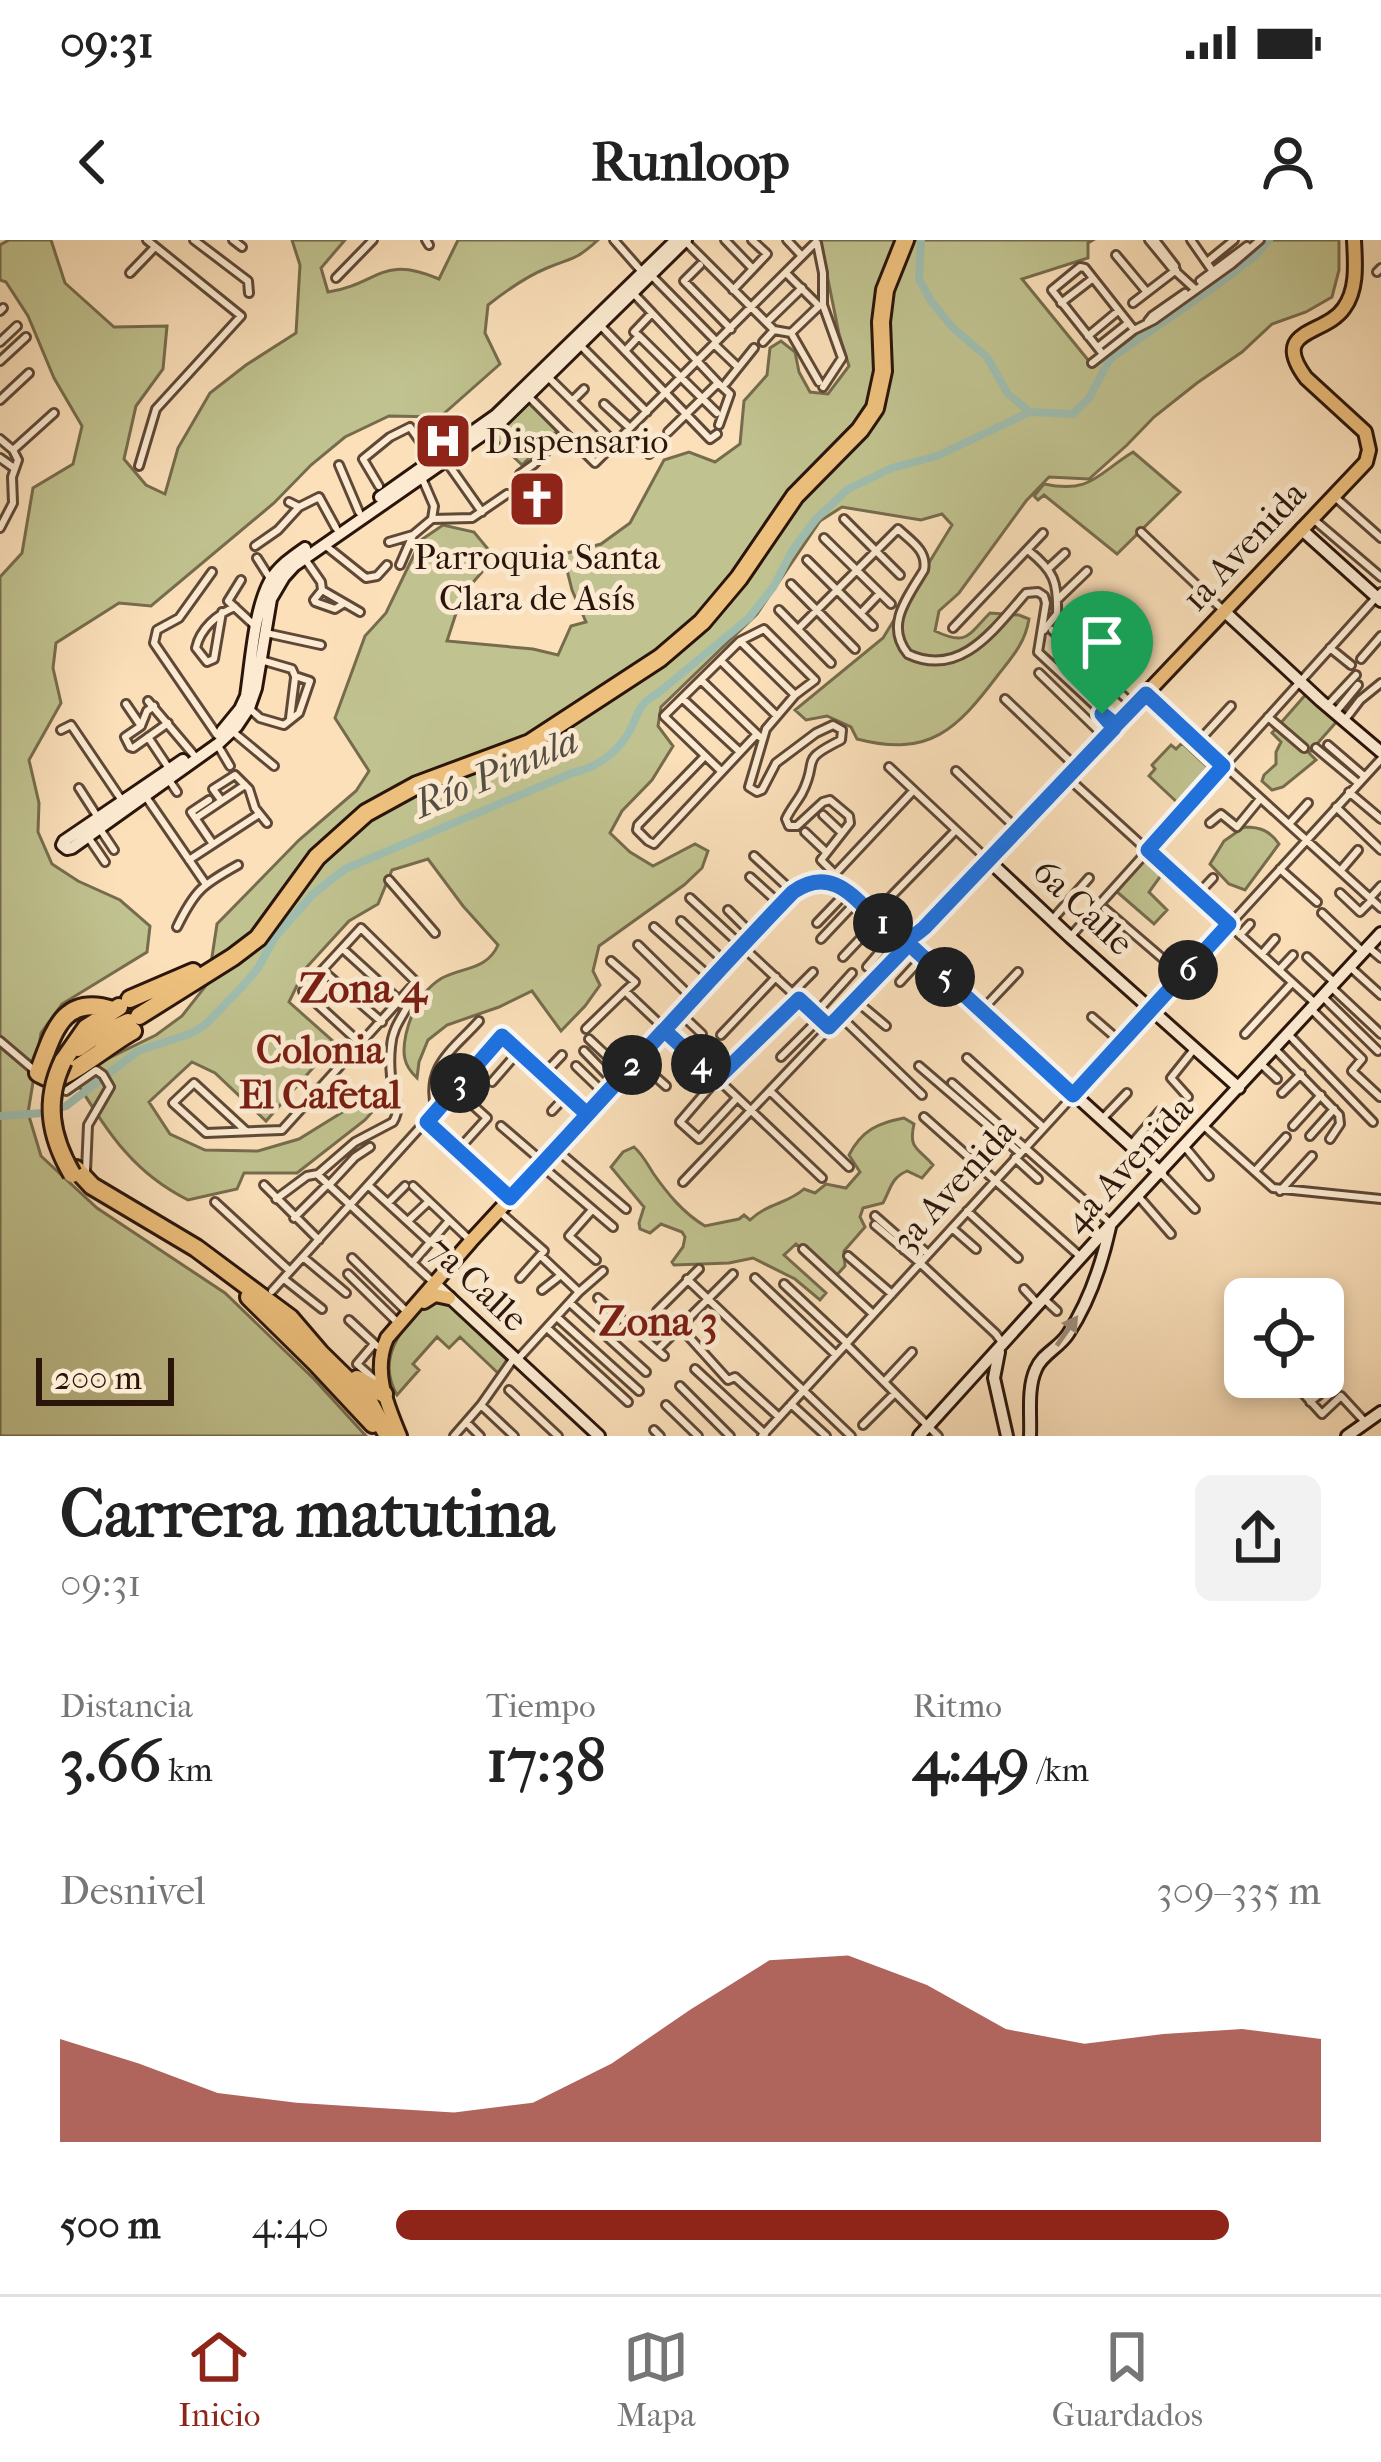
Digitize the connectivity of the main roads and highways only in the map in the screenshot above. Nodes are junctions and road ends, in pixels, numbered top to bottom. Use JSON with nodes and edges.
{"nodes":[{"id":1,"x":903,"y":240,"type":"edge"},
{"id":2,"x":1354,"y":240,"type":"edge"},
{"id":3,"x":411,"y":784,"type":"junction"},
{"id":4,"x":129,"y":1016,"type":"junction"},
{"id":5,"x":448,"y":1298,"type":"road end"},
{"id":6,"x":305,"y":1343,"type":"junction"},
{"id":7,"x":378,"y":1384,"type":"junction"},
{"id":8,"x":384,"y":1436,"type":"edge"},
{"id":9,"x":399,"y":1436,"type":"edge"}],
"edges":[{"from":1,"to":3,"type":"highway"},
{"from":2,"to":7,"type":"main road","name":"1a Avenida"},
{"from":3,"to":4,"type":"highway"},
{"from":3,"to":4,"type":"highway"},
{"from":4,"to":4,"type":"highway"},
{"from":4,"to":6,"type":"highway","bridge":true},
{"from":5,"to":7,"type":"main road"},
{"from":6,"to":7,"type":"highway"},
{"from":6,"to":8,"type":"highway"},
{"from":7,"to":9,"type":"main road"}]}
